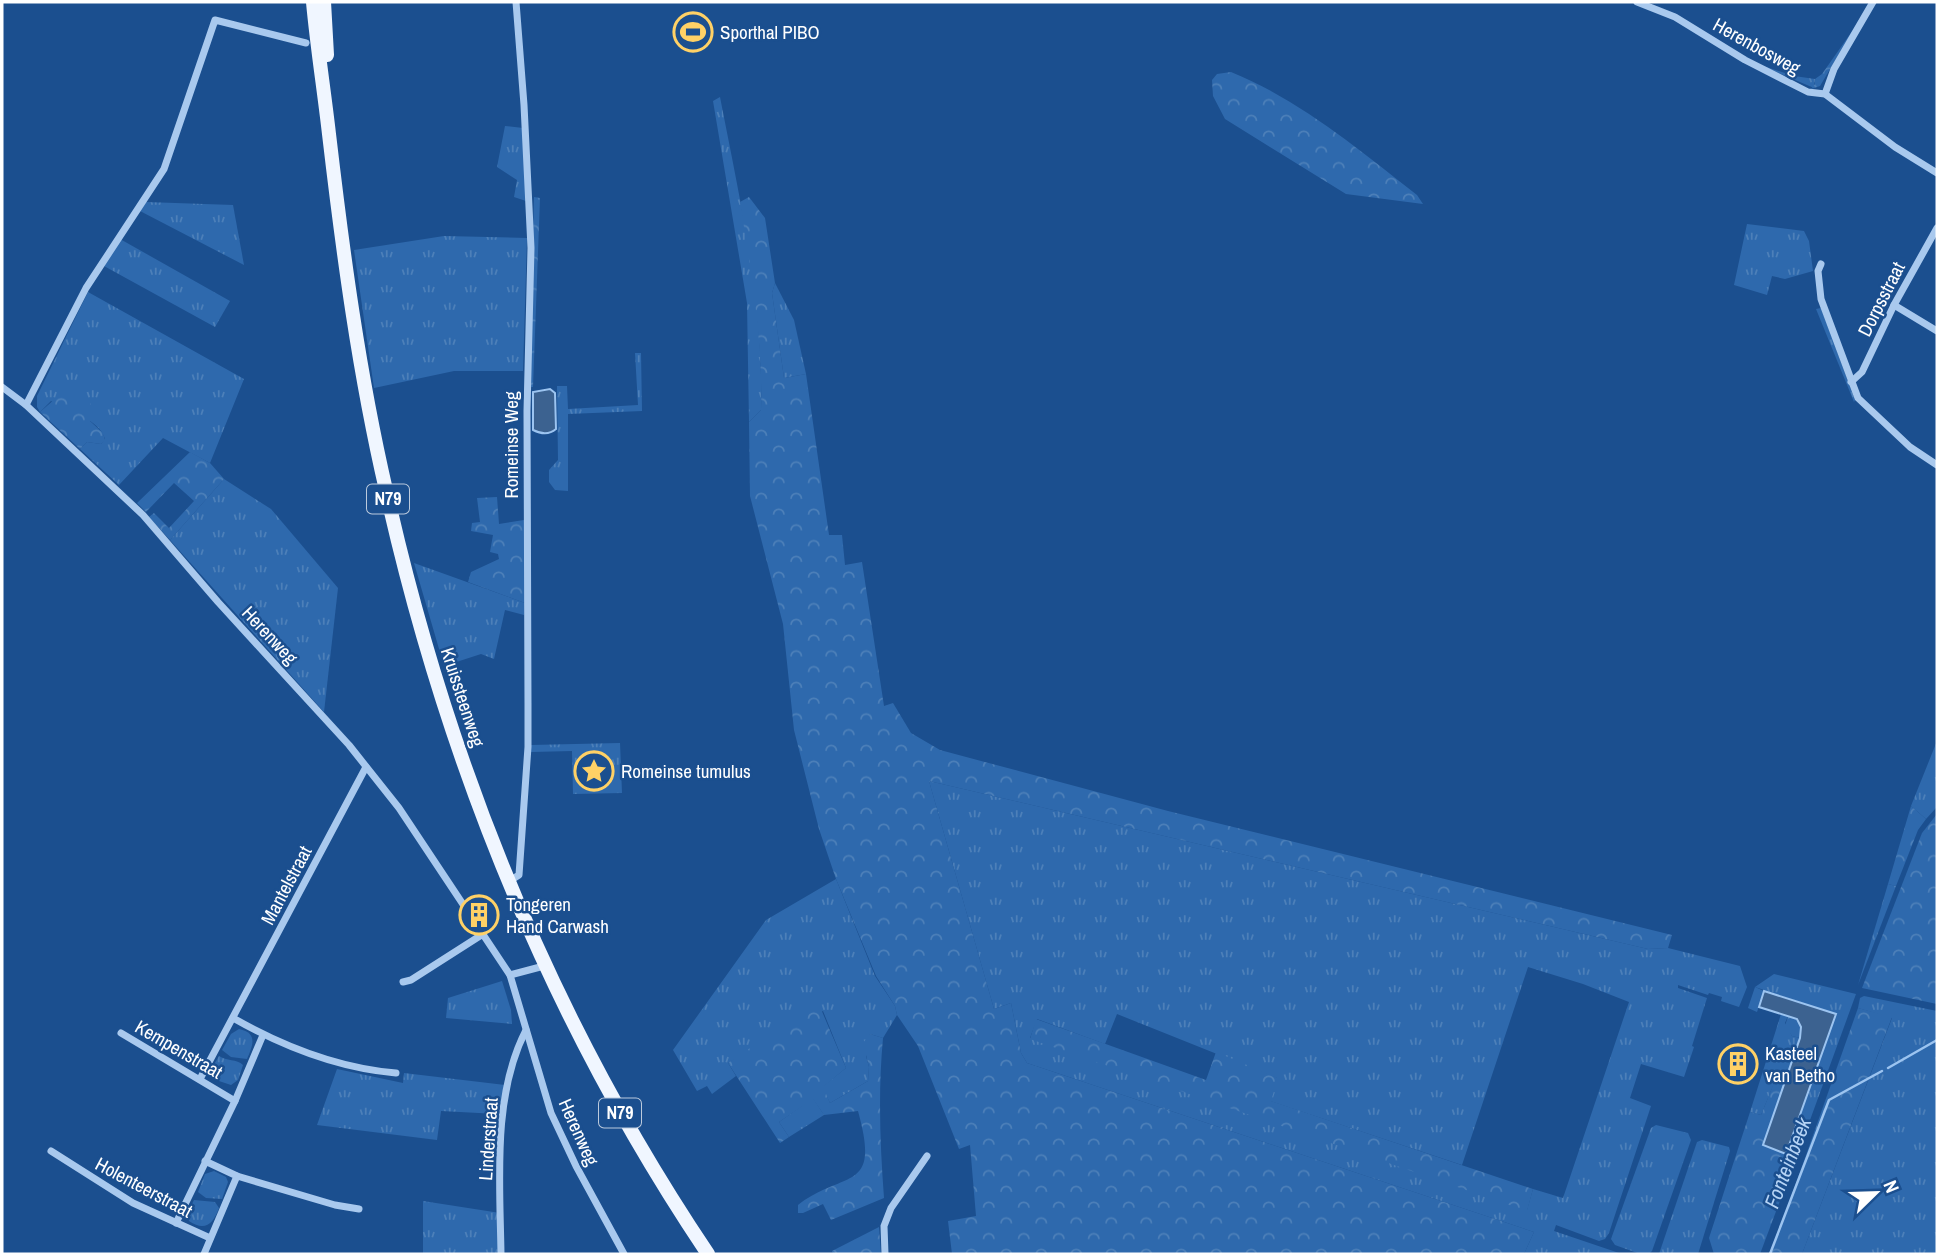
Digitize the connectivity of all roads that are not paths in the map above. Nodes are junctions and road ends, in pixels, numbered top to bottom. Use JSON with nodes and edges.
{"nodes":[{"id":1,"x":313,"y":2,"type":"edge"},
{"id":2,"x":324,"y":2,"type":"edge"},
{"id":3,"x":516,"y":2,"type":"edge"},
{"id":4,"x":1637,"y":2,"type":"edge"},
{"id":5,"x":1873,"y":2,"type":"edge"},
{"id":6,"x":306,"y":43,"type":"dead end"},
{"id":7,"x":1825,"y":94,"type":"junction"},
{"id":8,"x":325,"y":102,"type":"junction"},
{"id":9,"x":1937,"y":173,"type":"edge"},
{"id":10,"x":1937,"y":228,"type":"edge"},
{"id":11,"x":1821,"y":264,"type":"dead end"},
{"id":12,"x":1894,"y":305,"type":"junction"},
{"id":13,"x":1937,"y":331,"type":"edge"},
{"id":14,"x":1851,"y":382,"type":"junction"},
{"id":15,"x":2,"y":387,"type":"edge"},
{"id":16,"x":26,"y":405,"type":"junction"},
{"id":17,"x":1937,"y":465,"type":"edge"},
{"id":18,"x":366,"y":766,"type":"junction"},
{"id":19,"x":508,"y":882,"type":"junction"},
{"id":20,"x":483,"y":934,"type":"junction"},
{"id":21,"x":544,"y":966,"type":"junction"},
{"id":22,"x":510,"y":975,"type":"junction"},
{"id":23,"x":403,"y":982,"type":"dead end"},
{"id":24,"x":233,"y":1018,"type":"junction"},
{"id":25,"x":527,"y":1029,"type":"junction"},
{"id":26,"x":121,"y":1033,"type":"dead end"},
{"id":27,"x":263,"y":1035,"type":"junction"},
{"id":28,"x":396,"y":1073,"type":"dead end"},
{"id":29,"x":200,"y":1079,"type":"junction"},
{"id":30,"x":234,"y":1101,"type":"junction"},
{"id":31,"x":51,"y":1152,"type":"dead end"},
{"id":32,"x":927,"y":1156,"type":"dead end"},
{"id":33,"x":205,"y":1161,"type":"junction"},
{"id":34,"x":237,"y":1176,"type":"junction"},
{"id":35,"x":359,"y":1209,"type":"dead end"},
{"id":36,"x":176,"y":1223,"type":"junction"},
{"id":37,"x":210,"y":1238,"type":"junction"},
{"id":38,"x":204,"y":1254,"type":"edge"},
{"id":39,"x":501,"y":1254,"type":"edge"},
{"id":40,"x":624,"y":1254,"type":"edge"},
{"id":41,"x":708,"y":1254,"type":"edge"},
{"id":42,"x":885,"y":1254,"type":"edge"}],
"edges":[{"from":1,"to":8,"type":"main road","name":"Kruissteenweg","number":"N79"},
{"from":2,"to":8,"type":"main road","name":"Kruissteenweg","number":"N79"},
{"from":3,"to":19,"type":"street","name":"Romeinse Weg"},
{"from":4,"to":7,"type":"street","name":"Herenbosweg"},
{"from":5,"to":7,"type":"street"},
{"from":6,"to":16,"type":"street"},
{"from":7,"to":9,"type":"street","name":"Herenbosweg"},
{"from":8,"to":19,"type":"main road","name":"Kruissteenweg","number":"N79"},
{"from":10,"to":12,"type":"street","name":"Dorpsstraat"},
{"from":11,"to":14,"type":"street"},
{"from":12,"to":13,"type":"street"},
{"from":12,"to":14,"type":"street","name":"Dorpsstraat"},
{"from":14,"to":17,"type":"street"},
{"from":15,"to":16,"type":"street","name":"Herenweg"},
{"from":16,"to":18,"type":"street","name":"Herenweg"},
{"from":18,"to":20,"type":"street","name":"Herenweg"},
{"from":18,"to":24,"type":"street","name":"Mantelstraat"},
{"from":19,"to":21,"type":"main road","name":"Kruissteenweg","number":"N79"},
{"from":20,"to":22,"type":"street","name":"Herenweg"},
{"from":20,"to":23,"type":"street"},
{"from":21,"to":22,"type":"street"},
{"from":21,"to":41,"type":"main road","name":"Kruissteenweg","number":"N79"},
{"from":22,"to":25,"type":"street","name":"Herenweg"},
{"from":24,"to":27,"type":"street"},
{"from":24,"to":29,"type":"street","name":"Mantelstraat"},
{"from":25,"to":39,"type":"street","name":"Linderstraat"},
{"from":25,"to":40,"type":"street","name":"Herenweg"},
{"from":26,"to":29,"type":"street","name":"Kempenstraat"},
{"from":27,"to":28,"type":"street"},
{"from":27,"to":30,"type":"street"},
{"from":29,"to":30,"type":"street","name":"Kempenstraat"},
{"from":30,"to":33,"type":"street","name":"Kempenstraat"},
{"from":31,"to":36,"type":"street","name":"Holenteerstraat"},
{"from":32,"to":42,"type":"street"},
{"from":33,"to":34,"type":"street"},
{"from":33,"to":36,"type":"street","name":"Kempenstraat"},
{"from":34,"to":35,"type":"street"},
{"from":34,"to":37,"type":"street"},
{"from":36,"to":37,"type":"street","name":"Holenteerstraat"},
{"from":37,"to":38,"type":"street"}]}
